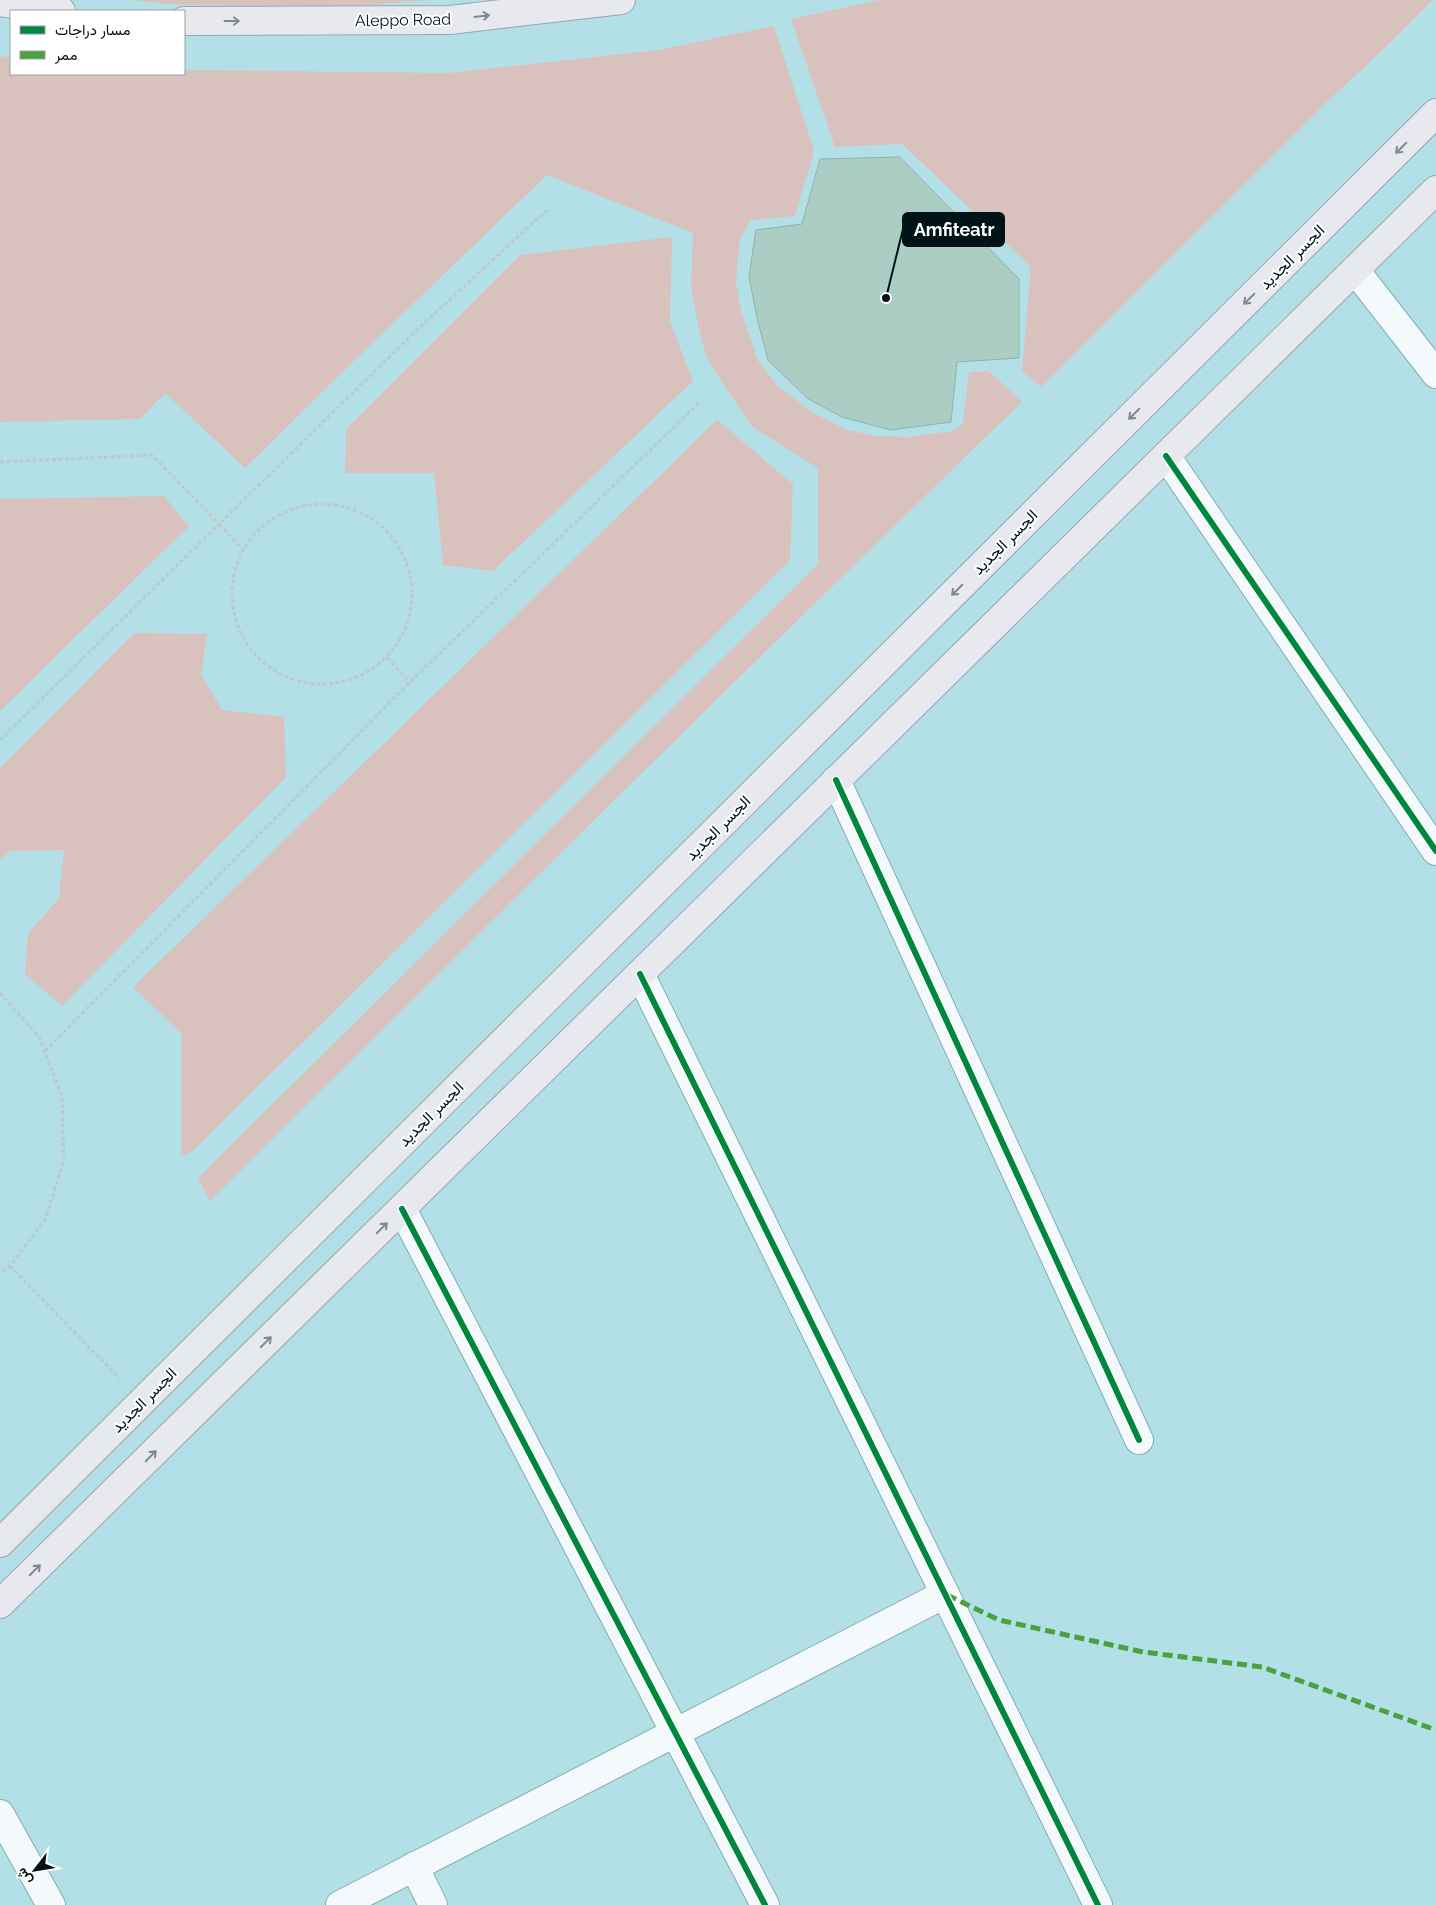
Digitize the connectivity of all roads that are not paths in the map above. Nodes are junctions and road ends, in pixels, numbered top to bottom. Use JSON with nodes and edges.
{"nodes":[{"id":1,"x":620,"y":0,"type":"edge"},
{"id":2,"x":0,"y":2,"type":"edge"},
{"id":3,"x":54,"y":10,"type":"edge"},
{"id":4,"x":185,"y":21,"type":"edge"},
{"id":5,"x":1436,"y":113,"type":"edge"},
{"id":6,"x":1436,"y":190,"type":"edge"},
{"id":7,"x":1355,"y":270,"type":"junction"},
{"id":8,"x":1436,"y":374,"type":"edge"},
{"id":9,"x":1166,"y":456,"type":"junction"},
{"id":10,"x":836,"y":780,"type":"junction"},
{"id":11,"x":1436,"y":851,"type":"edge"},
{"id":12,"x":640,"y":974,"type":"junction"},
{"id":13,"x":402,"y":1209,"type":"junction"},
{"id":14,"x":1139,"y":1440,"type":"dead end"},
{"id":15,"x":0,"y":1543,"type":"edge"},
{"id":16,"x":944,"y":1594,"type":"junction"},
{"id":17,"x":0,"y":1604,"type":"edge"},
{"id":18,"x":675,"y":1732,"type":"junction"},
{"id":19,"x":0,"y":1814,"type":"edge"},
{"id":20,"x":414,"y":1866,"type":"junction"},
{"id":21,"x":51,"y":1905,"type":"edge"},
{"id":22,"x":340,"y":1905,"type":"edge"},
{"id":23,"x":432,"y":1905,"type":"edge"},
{"id":24,"x":765,"y":1905,"type":"edge"},
{"id":25,"x":1098,"y":1905,"type":"edge"}],
"edges":[{"from":4,"to":1,"type":"main road","name":"Aleppo Road","one_way":true},
{"from":2,"to":3,"type":"main road"},
{"from":5,"to":15,"type":"main road","name":"الجسر الجديد","one_way":true},
{"from":6,"to":7,"type":"main road"},
{"from":7,"to":8,"type":"street"},
{"from":7,"to":9,"type":"main road"},
{"from":9,"to":10,"type":"main road"},
{"from":9,"to":11,"type":"street"},
{"from":10,"to":12,"type":"main road"},
{"from":10,"to":14,"type":"street"},
{"from":12,"to":13,"type":"main road"},
{"from":12,"to":16,"type":"street"},
{"from":17,"to":13,"type":"main road","one_way":true},
{"from":13,"to":18,"type":"street"},
{"from":16,"to":18,"type":"street"},
{"from":16,"to":25,"type":"street"},
{"from":18,"to":20,"type":"street"},
{"from":18,"to":24,"type":"street"},
{"from":19,"to":21,"type":"street"},
{"from":20,"to":22,"type":"street"},
{"from":20,"to":23,"type":"street"}]}
